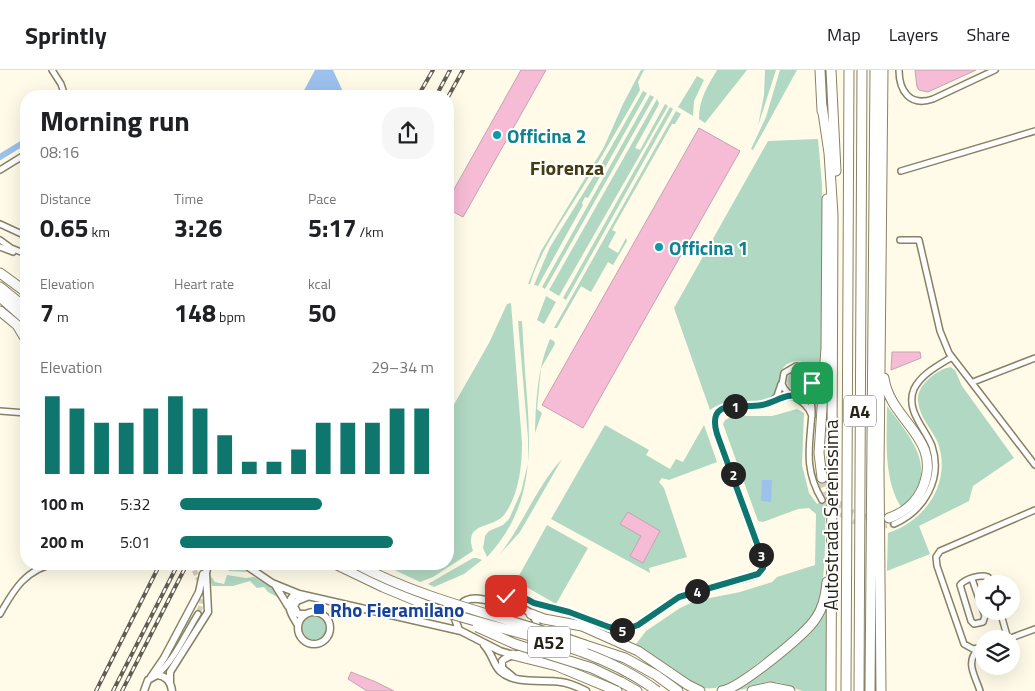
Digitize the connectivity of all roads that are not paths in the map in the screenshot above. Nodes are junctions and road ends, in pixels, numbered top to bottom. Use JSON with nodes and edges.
{"nodes":[{"id":1,"x":52,"y":70,"type":"edge"},
{"id":2,"x":820,"y":70,"type":"edge"},
{"id":3,"x":831,"y":70,"type":"edge"},
{"id":4,"x":849,"y":70,"type":"edge"},
{"id":5,"x":862,"y":70,"type":"edge"},
{"id":6,"x":875,"y":70,"type":"edge"},
{"id":7,"x":883,"y":70,"type":"edge"},
{"id":8,"x":899,"y":70,"type":"edge"},
{"id":9,"x":995,"y":70,"type":"edge"},
{"id":10,"x":63,"y":90,"type":"edge"},
{"id":11,"x":822,"y":106,"type":"junction"},
{"id":12,"x":1035,"y":132,"type":"edge"},
{"id":13,"x":20,"y":158,"type":"edge"},
{"id":14,"x":0,"y":170,"type":"edge"},
{"id":15,"x":901,"y":171,"type":"dead end"},
{"id":16,"x":0,"y":224,"type":"edge"},
{"id":17,"x":20,"y":233,"type":"edge"},
{"id":18,"x":0,"y":240,"type":"edge"},
{"id":19,"x":900,"y":240,"type":"dead end"},
{"id":20,"x":0,"y":247,"type":"edge"},
{"id":21,"x":20,"y":252,"type":"edge"},
{"id":22,"x":20,"y":253,"type":"edge"},
{"id":23,"x":0,"y":273,"type":"edge"},
{"id":24,"x":0,"y":287,"type":"edge"},
{"id":25,"x":20,"y":288,"type":"edge"},
{"id":26,"x":834,"y":289,"type":"junction"},
{"id":27,"x":0,"y":297,"type":"edge"},
{"id":28,"x":20,"y":303,"type":"edge"},
{"id":29,"x":881,"y":303,"type":"junction"},
{"id":30,"x":0,"y":311,"type":"edge"},
{"id":31,"x":20,"y":315,"type":"edge"},
{"id":32,"x":20,"y":330,"type":"edge"},
{"id":33,"x":952,"y":357,"type":"junction"},
{"id":34,"x":1035,"y":358,"type":"edge"},
{"id":35,"x":782,"y":381,"type":"junction"},
{"id":36,"x":973,"y":382,"type":"junction"},
{"id":37,"x":811,"y":388,"type":"junction"},
{"id":38,"x":794,"y":396,"type":"junction"},
{"id":39,"x":769,"y":404,"type":"junction"},
{"id":40,"x":0,"y":411,"type":"edge"},
{"id":41,"x":20,"y":413,"type":"edge"},
{"id":42,"x":812,"y":416,"type":"junction"},
{"id":43,"x":1035,"y":465,"type":"edge"},
{"id":44,"x":822,"y":478,"type":"tunnel mouth"},
{"id":45,"x":833,"y":484,"type":"junction"},
{"id":46,"x":822,"y":500,"type":"tunnel mouth"},
{"id":47,"x":1035,"y":510,"type":"edge"},
{"id":48,"x":892,"y":521,"type":"joint"},
{"id":49,"x":37,"y":570,"type":"edge"},
{"id":50,"x":206,"y":570,"type":"edge"},
{"id":51,"x":207,"y":570,"type":"edge"},
{"id":52,"x":253,"y":570,"type":"edge"},
{"id":53,"x":348,"y":570,"type":"edge"},
{"id":54,"x":370,"y":570,"type":"edge"},
{"id":55,"x":975,"y":578,"type":"edge"},
{"id":56,"x":972,"y":579,"type":"junction"},
{"id":57,"x":272,"y":583,"type":"junction"},
{"id":58,"x":506,"y":588,"type":"junction"},
{"id":59,"x":299,"y":594,"type":"junction"},
{"id":60,"x":309,"y":597,"type":"junction"},
{"id":61,"x":489,"y":601,"type":"junction"},
{"id":62,"x":522,"y":608,"type":"junction"},
{"id":63,"x":436,"y":609,"type":"junction"},
{"id":64,"x":290,"y":610,"type":"junction"},
{"id":65,"x":307,"y":613,"type":"junction"},
{"id":66,"x":0,"y":614,"type":"edge"},
{"id":67,"x":198,"y":614,"type":"tunnel mouth"},
{"id":68,"x":531,"y":614,"type":"junction"},
{"id":69,"x":455,"y":619,"type":"junction"},
{"id":70,"x":876,"y":622,"type":"junction"},
{"id":71,"x":298,"y":625,"type":"junction"},
{"id":72,"x":434,"y":626,"type":"junction"},
{"id":73,"x":1035,"y":629,"type":"edge"},
{"id":74,"x":462,"y":632,"type":"junction"},
{"id":75,"x":1020,"y":635,"type":"edge"},
{"id":76,"x":482,"y":642,"type":"junction"},
{"id":77,"x":585,"y":645,"type":"junction"},
{"id":78,"x":975,"y":648,"type":"edge"},
{"id":79,"x":513,"y":655,"type":"junction"},
{"id":80,"x":172,"y":656,"type":"junction"},
{"id":81,"x":975,"y":656,"type":"edge"},
{"id":82,"x":975,"y":675,"type":"edge"},
{"id":83,"x":975,"y":675,"type":"edge"},
{"id":84,"x":153,"y":677,"type":"junction"},
{"id":85,"x":513,"y":677,"type":"junction"},
{"id":86,"x":168,"y":680,"type":"junction"},
{"id":87,"x":789,"y":690,"type":"edge"},
{"id":88,"x":144,"y":691,"type":"edge"},
{"id":89,"x":172,"y":691,"type":"edge"},
{"id":90,"x":586,"y":691,"type":"edge"},
{"id":91,"x":617,"y":691,"type":"edge"},
{"id":92,"x":637,"y":691,"type":"edge"},
{"id":93,"x":657,"y":691,"type":"edge"},
{"id":94,"x":670,"y":691,"type":"edge"},
{"id":95,"x":678,"y":691,"type":"edge"},
{"id":96,"x":700,"y":691,"type":"edge"},
{"id":97,"x":722,"y":691,"type":"edge"},
{"id":98,"x":752,"y":691,"type":"edge"},
{"id":99,"x":764,"y":691,"type":"edge"},
{"id":100,"x":832,"y":691,"type":"edge"},
{"id":101,"x":846,"y":691,"type":"edge"},
{"id":102,"x":859,"y":691,"type":"edge"},
{"id":103,"x":872,"y":691,"type":"edge"},
{"id":104,"x":881,"y":691,"type":"edge"},
{"id":105,"x":980,"y":691,"type":"edge"}],
"edges":[{"from":1,"to":10,"type":"street"},
{"from":2,"to":11,"type":"highway","number":"A4"},
{"from":3,"to":26,"type":"highway"},
{"from":4,"to":101,"type":"highway","name":"Autostrada Serenissima","number":"A4"},
{"from":5,"to":102,"type":"highway","name":"Autostrada Serenissima","number":"A4"},
{"from":6,"to":70,"type":"highway"},
{"from":7,"to":29,"type":"highway"},
{"from":8,"to":9,"type":"street"},
{"from":11,"to":26,"type":"highway","number":"A4"},
{"from":11,"to":44,"type":"highway"},
{"from":12,"to":15,"type":"street"},
{"from":13,"to":14,"type":"street"},
{"from":16,"to":17,"type":"street"},
{"from":18,"to":21,"type":"street"},
{"from":19,"to":33,"type":"street"},
{"from":20,"to":22,"type":"street"},
{"from":23,"to":25,"type":"highway"},
{"from":24,"to":28,"type":"highway"},
{"from":26,"to":45,"type":"highway","number":"A4"},
{"from":27,"to":31,"type":"highway"},
{"from":29,"to":48,"type":"highway"},
{"from":29,"to":70,"type":"highway"},
{"from":30,"to":32,"type":"highway"},
{"from":33,"to":36,"type":"street"},
{"from":33,"to":48,"type":"street"},
{"from":34,"to":36,"type":"street"},
{"from":35,"to":37,"type":"street"},
{"from":35,"to":38,"type":"street"},
{"from":35,"to":39,"type":"street"},
{"from":36,"to":43,"type":"street"},
{"from":37,"to":38,"type":"street"},
{"from":37,"to":42,"type":"street"},
{"from":38,"to":39,"type":"street"},
{"from":38,"to":42,"type":"street"},
{"from":39,"to":58,"type":"street"},
{"from":40,"to":41,"type":"street"},
{"from":42,"to":46,"type":"street"},
{"from":45,"to":97,"type":"highway"},
{"from":45,"to":100,"type":"highway"},
{"from":47,"to":78,"type":"street"},
{"from":49,"to":66,"type":"street"},
{"from":50,"to":84,"type":"street"},
{"from":51,"to":86,"type":"street"},
{"from":52,"to":57,"type":"street"},
{"from":53,"to":63,"type":"highway","number":"A52"},
{"from":54,"to":77,"type":"highway","number":"A52","bridge":true},
{"from":55,"to":56,"type":"street"},
{"from":56,"to":56,"type":"street"},
{"from":57,"to":59,"type":"street"},
{"from":57,"to":64,"type":"street"},
{"from":58,"to":61,"type":"street"},
{"from":58,"to":62,"type":"street"},
{"from":59,"to":60,"type":"street"},
{"from":59,"to":64,"type":"street"},
{"from":60,"to":65,"type":"street"},
{"from":60,"to":72,"type":"street"},
{"from":61,"to":62,"type":"street"},
{"from":61,"to":69,"type":"street"},
{"from":62,"to":68,"type":"street"},
{"from":63,"to":92,"type":"highway","bridge":true},
{"from":63,"to":93,"type":"highway","number":"A52","bridge":true},
{"from":64,"to":71,"type":"street"},
{"from":65,"to":71,"type":"street"},
{"from":65,"to":71,"type":"street"},
{"from":67,"to":80,"type":"street"},
{"from":68,"to":79,"type":"street"},
{"from":68,"to":96,"type":"highway"},
{"from":69,"to":72,"type":"street"},
{"from":69,"to":74,"type":"street"},
{"from":70,"to":103,"type":"highway"},
{"from":70,"to":104,"type":"highway"},
{"from":72,"to":74,"type":"street"},
{"from":73,"to":75,"type":"street"},
{"from":74,"to":76,"type":"street"},
{"from":76,"to":79,"type":"street"},
{"from":76,"to":85,"type":"street"},
{"from":77,"to":94,"type":"highway","number":"A52"},
{"from":77,"to":95,"type":"highway"},
{"from":79,"to":85,"type":"street"},
{"from":79,"to":91,"type":"highway"},
{"from":80,"to":84,"type":"street"},
{"from":80,"to":86,"type":"street"},
{"from":81,"to":83,"type":"street"},
{"from":82,"to":105,"type":"street"},
{"from":84,"to":86,"type":"street"},
{"from":84,"to":88,"type":"street"},
{"from":85,"to":90,"type":"street"},
{"from":86,"to":89,"type":"street"},
{"from":87,"to":98,"type":"highway"},
{"from":87,"to":99,"type":"highway"}]}
